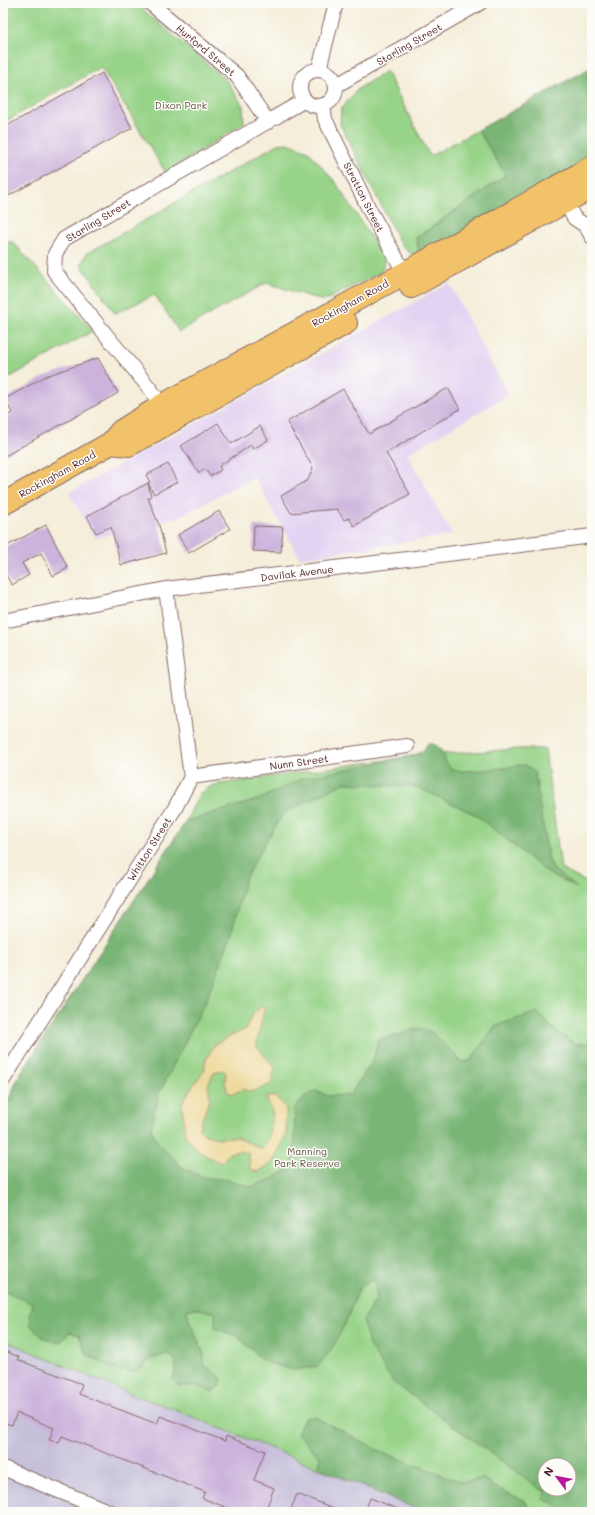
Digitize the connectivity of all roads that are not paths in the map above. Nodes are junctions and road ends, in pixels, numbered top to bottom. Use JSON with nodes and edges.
{"nodes":[{"id":1,"x":150,"y":3,"type":"edge"},
{"id":2,"x":336,"y":3,"type":"edge"},
{"id":3,"x":480,"y":3,"type":"edge"},
{"id":4,"x":320,"y":69,"type":"junction"},
{"id":5,"x":336,"y":85,"type":"junction"},
{"id":6,"x":305,"y":100,"type":"junction"},
{"id":7,"x":322,"y":105,"type":"junction"},
{"id":8,"x":268,"y":122,"type":"junction"},
{"id":9,"x":592,"y":168,"type":"edge"},
{"id":10,"x":592,"y":187,"type":"edge"},
{"id":11,"x":566,"y":202,"type":"junction"},
{"id":12,"x":592,"y":237,"type":"edge"},
{"id":13,"x":408,"y":280,"type":"junction"},
{"id":14,"x":166,"y":413,"type":"junction"},
{"id":15,"x":3,"y":504,"type":"edge"},
{"id":16,"x":592,"y":536,"type":"edge"},
{"id":17,"x":166,"y":590,"type":"junction"},
{"id":18,"x":3,"y":621,"type":"edge"},
{"id":19,"x":407,"y":746,"type":"dead end"},
{"id":20,"x":192,"y":777,"type":"junction"},
{"id":21,"x":3,"y":1080,"type":"edge"},
{"id":22,"x":3,"y":1468,"type":"edge"},
{"id":23,"x":110,"y":1512,"type":"edge"}],
"edges":[{"from":1,"to":8,"type":"street","name":"Hurford Street"},
{"from":2,"to":4,"type":"street"},
{"from":3,"to":5,"type":"street","name":"Starling Street"},
{"from":4,"to":5,"type":"street"},
{"from":4,"to":6,"type":"street"},
{"from":5,"to":7,"type":"street"},
{"from":6,"to":7,"type":"street"},
{"from":6,"to":8,"type":"street","name":"Starling Street"},
{"from":7,"to":13,"type":"street","name":"Stratton Street"},
{"from":8,"to":14,"type":"street","name":"Starling Street"},
{"from":9,"to":13,"type":"main road","name":"Rockingham Road"},
{"from":10,"to":11,"type":"main road","name":"Rockingham Road"},
{"from":11,"to":12,"type":"street"},
{"from":11,"to":13,"type":"main road","name":"Rockingham Road"},
{"from":13,"to":14,"type":"main road","name":"Rockingham Road"},
{"from":14,"to":15,"type":"main road","name":"Rockingham Road"},
{"from":16,"to":17,"type":"street","name":"Davilak Avenue"},
{"from":17,"to":18,"type":"street","name":"Davilak Avenue"},
{"from":17,"to":20,"type":"street"},
{"from":19,"to":20,"type":"street","name":"Nunn Street"},
{"from":20,"to":21,"type":"street","name":"Whitton Street"},
{"from":22,"to":23,"type":"street"}]}
